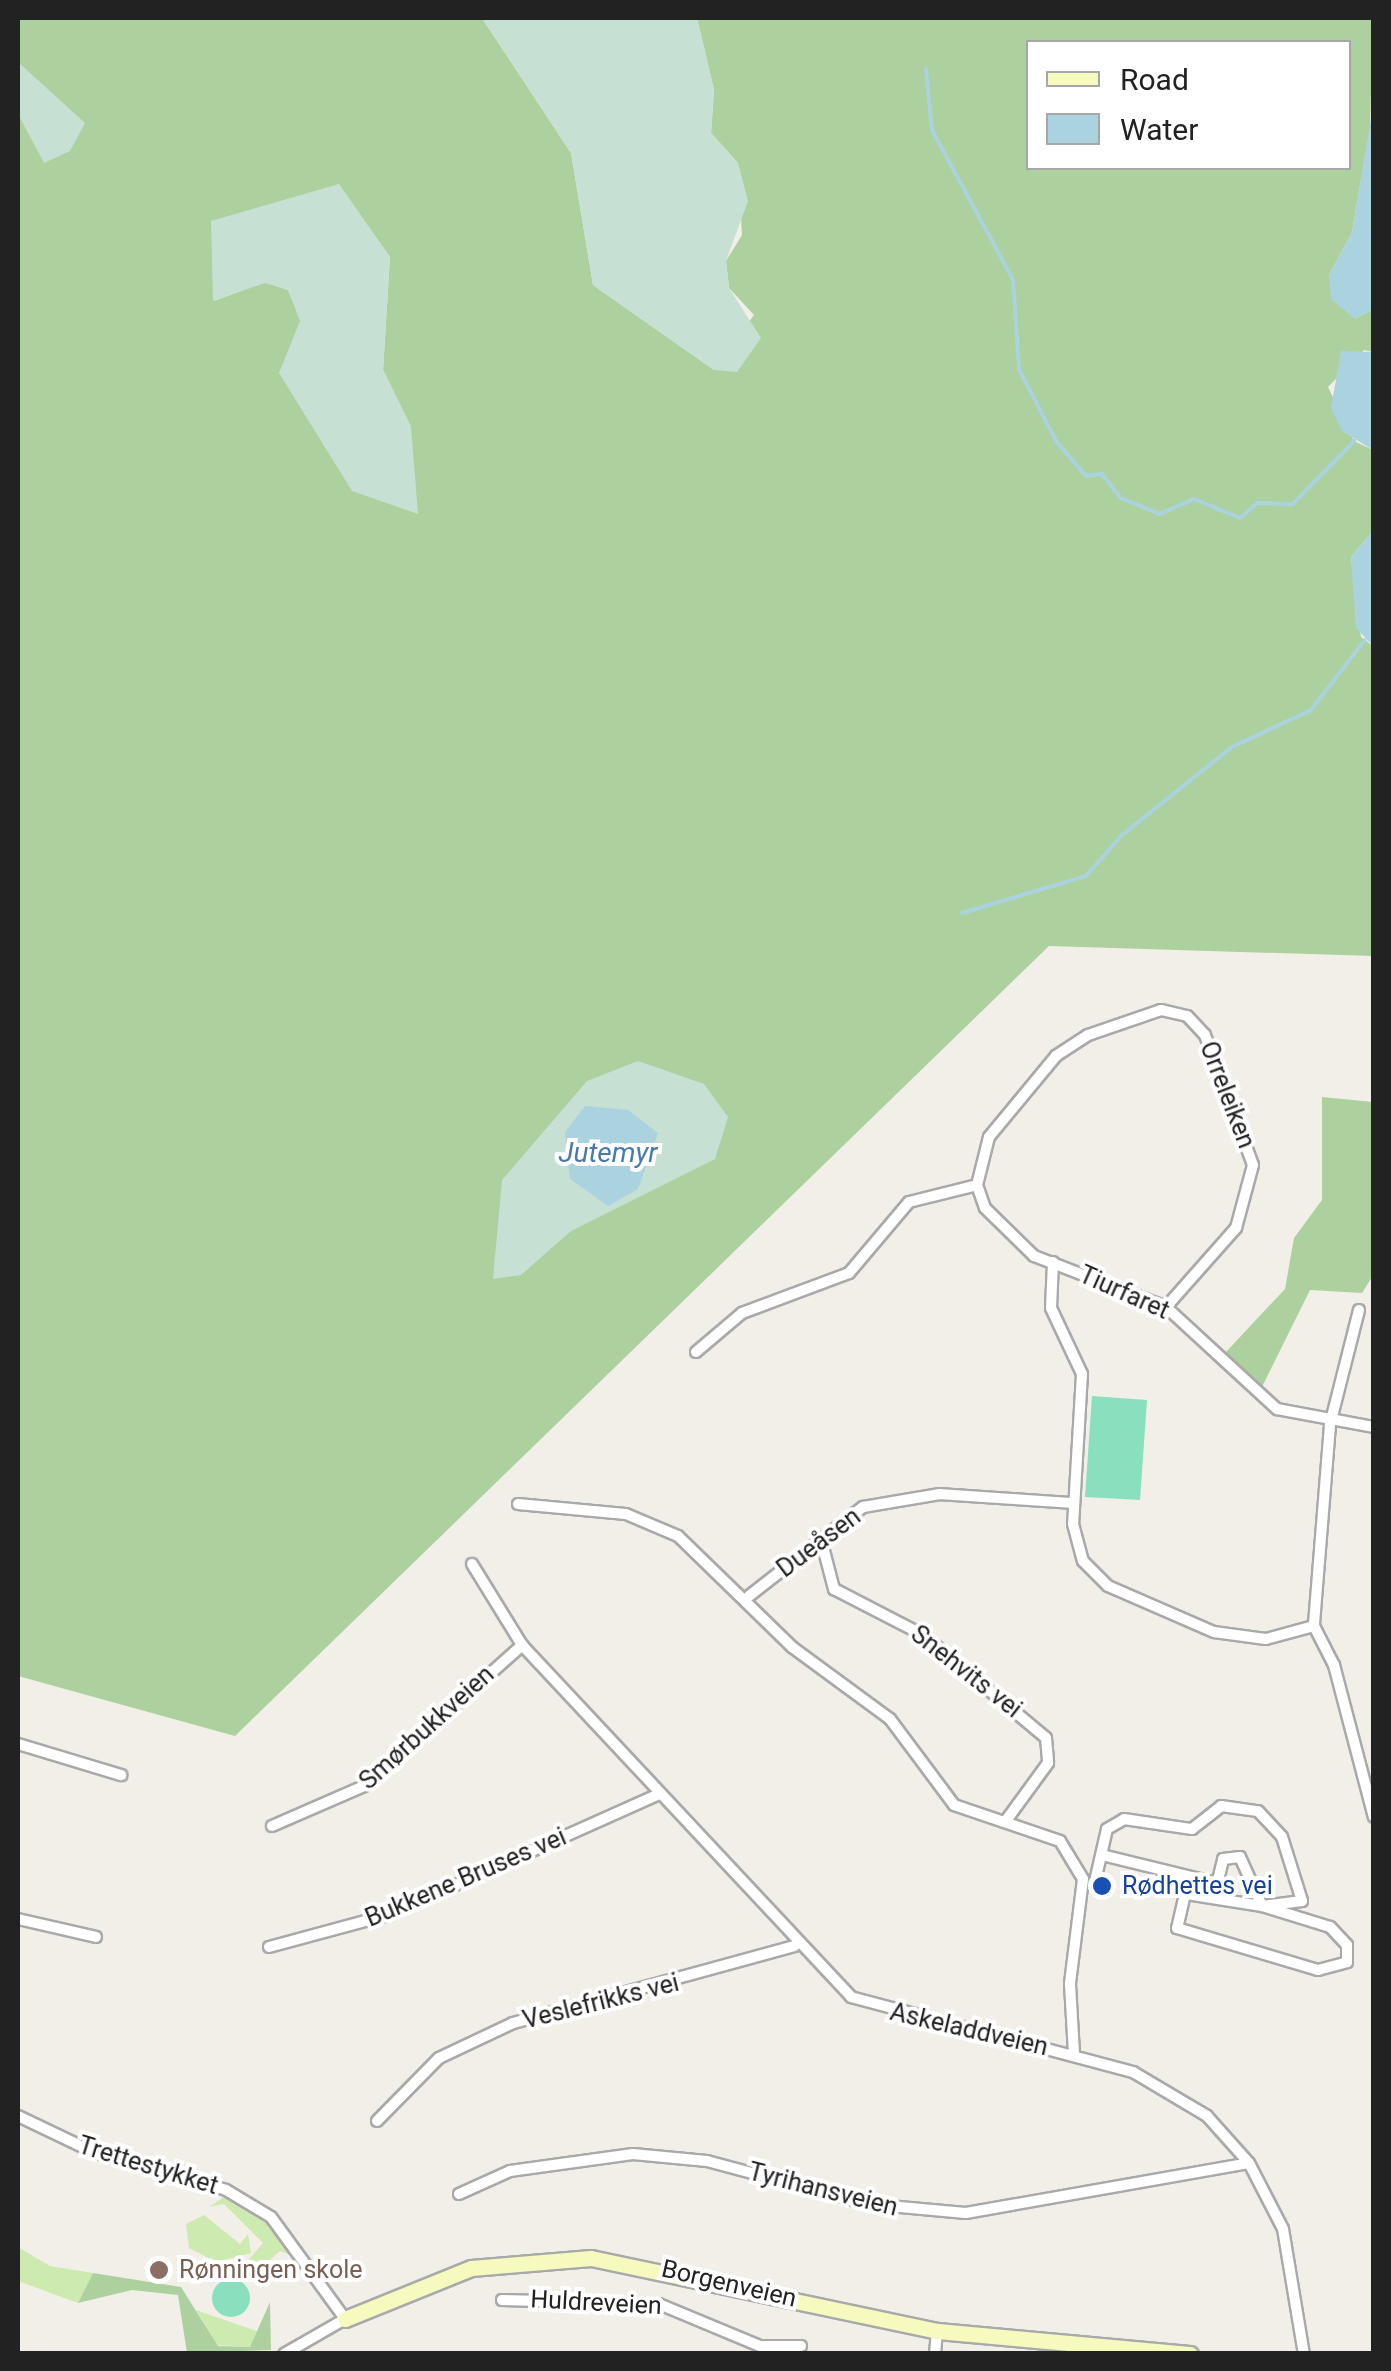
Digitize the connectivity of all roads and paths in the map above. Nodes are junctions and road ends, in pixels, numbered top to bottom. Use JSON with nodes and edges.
{"nodes":[{"id":1,"x":976,"y":1185,"type":"junction"},
{"id":2,"x":1053,"y":1262,"type":"junction"},
{"id":3,"x":1166,"y":1307,"type":"junction"},
{"id":4,"x":1359,"y":1310,"type":"dead end"},
{"id":5,"x":696,"y":1352,"type":"dead end"},
{"id":6,"x":1330,"y":1425,"type":"junction"},
{"id":7,"x":1374,"y":1427,"type":"edge"},
{"id":8,"x":1073,"y":1503,"type":"junction"},
{"id":9,"x":518,"y":1504,"type":"dead end"},
{"id":10,"x":822,"y":1543,"type":"junction"},
{"id":11,"x":472,"y":1564,"type":"dead end"},
{"id":12,"x":749,"y":1596,"type":"junction"},
{"id":13,"x":1314,"y":1626,"type":"junction"},
{"id":14,"x":522,"y":1644,"type":"junction"},
{"id":15,"x":18,"y":1744,"type":"edge"},
{"id":16,"x":121,"y":1776,"type":"dead end"},
{"id":17,"x":658,"y":1794,"type":"junction"},
{"id":18,"x":1374,"y":1816,"type":"edge"},
{"id":19,"x":1004,"y":1822,"type":"junction"},
{"id":20,"x":272,"y":1826,"type":"dead end"},
{"id":21,"x":1102,"y":1855,"type":"junction"},
{"id":22,"x":1096,"y":1877,"type":"dead end"},
{"id":23,"x":1216,"y":1889,"type":"junction"},
{"id":24,"x":1262,"y":1906,"type":"junction"},
{"id":25,"x":18,"y":1920,"type":"edge"},
{"id":26,"x":96,"y":1937,"type":"dead end"},
{"id":27,"x":795,"y":1946,"type":"junction"},
{"id":28,"x":269,"y":1947,"type":"dead end"},
{"id":29,"x":1074,"y":2054,"type":"junction"},
{"id":30,"x":18,"y":2116,"type":"edge"},
{"id":31,"x":377,"y":2122,"type":"dead end"},
{"id":32,"x":1250,"y":2162,"type":"junction"},
{"id":33,"x":459,"y":2194,"type":"dead end"},
{"id":34,"x":502,"y":2300,"type":"dead end"},
{"id":35,"x":345,"y":2319,"type":"junction"},
{"id":36,"x":937,"y":2331,"type":"junction"},
{"id":37,"x":801,"y":2346,"type":"dead end"},
{"id":38,"x":284,"y":2354,"type":"edge"},
{"id":39,"x":935,"y":2354,"type":"edge"},
{"id":40,"x":1190,"y":2354,"type":"edge"},
{"id":41,"x":1304,"y":2354,"type":"edge"}],
"edges":[{"from":1,"to":2,"type":"street","name":"Tiurfaret"},
{"from":1,"to":3,"type":"street","name":"Orreleiken"},
{"from":1,"to":5,"type":"street"},
{"from":2,"to":3,"type":"street","name":"Tiurfaret"},
{"from":2,"to":8,"type":"street"},
{"from":3,"to":6,"type":"street","name":"Tiurfaret"},
{"from":4,"to":6,"type":"street"},
{"from":6,"to":7,"type":"street","name":"Tiurfaret"},
{"from":6,"to":13,"type":"street"},
{"from":8,"to":10,"type":"street","name":"Dueåsen"},
{"from":8,"to":13,"type":"street"},
{"from":9,"to":12,"type":"street"},
{"from":10,"to":12,"type":"street","name":"Dueåsen"},
{"from":10,"to":19,"type":"street","name":"Snehvits vei"},
{"from":11,"to":14,"type":"street","name":"Askeladdveien"},
{"from":12,"to":19,"type":"street"},
{"from":13,"to":18,"type":"street"},
{"from":14,"to":17,"type":"street","name":"Askeladdveien"},
{"from":14,"to":20,"type":"street","name":"Smørbukkveien"},
{"from":15,"to":16,"type":"street"},
{"from":17,"to":27,"type":"street","name":"Askeladdveien"},
{"from":17,"to":28,"type":"street","name":"Bukkene Bruses vei"},
{"from":19,"to":29,"type":"street"},
{"from":21,"to":22,"type":"street"},
{"from":21,"to":23,"type":"street"},
{"from":21,"to":24,"type":"street"},
{"from":23,"to":24,"type":"street"},
{"from":23,"to":24,"type":"street"},
{"from":23,"to":24,"type":"street"},
{"from":25,"to":26,"type":"street"},
{"from":27,"to":29,"type":"street","name":"Askeladdveien"},
{"from":27,"to":31,"type":"street","name":"Veslefrikks vei"},
{"from":29,"to":32,"type":"street","name":"Askeladdveien"},
{"from":30,"to":35,"type":"street","name":"Trettestykket"},
{"from":32,"to":33,"type":"street","name":"Tyrihansveien"},
{"from":32,"to":41,"type":"street","name":"Askeladdveien"},
{"from":34,"to":37,"type":"street","name":"Huldreveien"},
{"from":35,"to":36,"type":"street","name":"Borgenveien"},
{"from":35,"to":38,"type":"street","name":"Borgenveien"},
{"from":36,"to":39,"type":"street"},
{"from":36,"to":40,"type":"street","name":"Borgenveien"}]}
